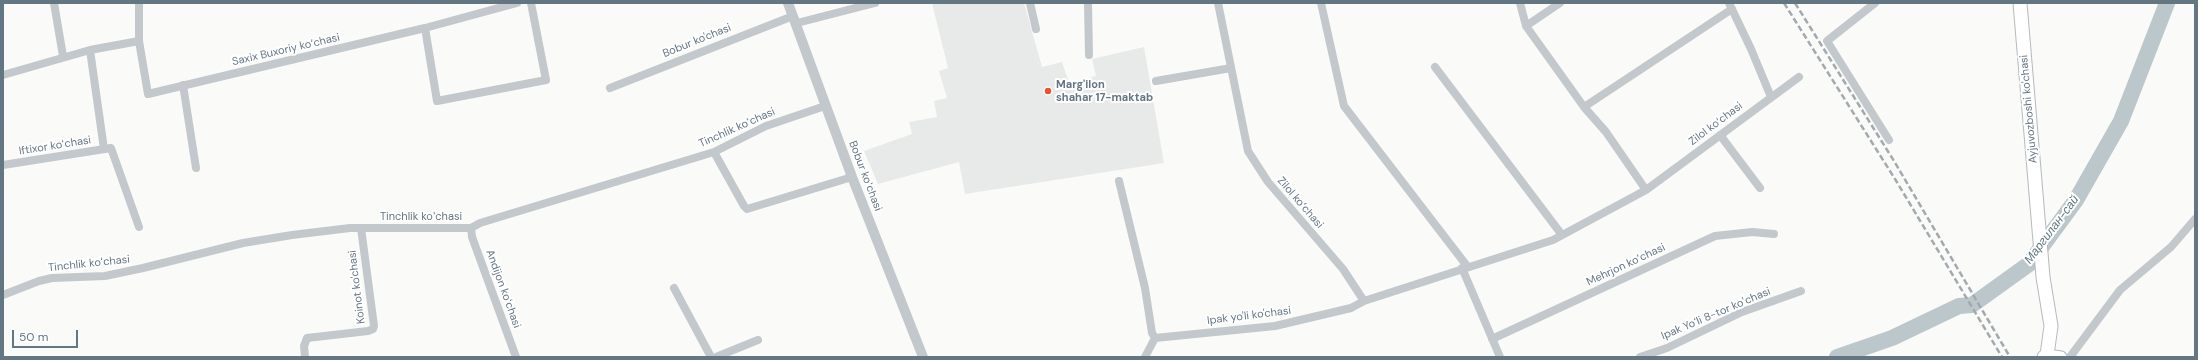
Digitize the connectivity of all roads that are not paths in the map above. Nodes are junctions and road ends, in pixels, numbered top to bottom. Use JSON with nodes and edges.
{"nodes":[{"id":1,"x":54,"y":3,"type":"edge"},
{"id":2,"x":139,"y":3,"type":"edge"},
{"id":3,"x":517,"y":3,"type":"edge"},
{"id":4,"x":531,"y":3,"type":"edge"},
{"id":5,"x":788,"y":3,"type":"edge"},
{"id":6,"x":875,"y":3,"type":"edge"},
{"id":7,"x":1030,"y":3,"type":"edge"},
{"id":8,"x":1088,"y":3,"type":"edge"},
{"id":9,"x":1218,"y":3,"type":"edge"},
{"id":10,"x":1321,"y":3,"type":"edge"},
{"id":11,"x":1520,"y":3,"type":"edge"},
{"id":12,"x":1560,"y":3,"type":"edge"},
{"id":13,"x":1875,"y":3,"type":"edge"},
{"id":14,"x":2020,"y":3,"type":"edge"},
{"id":15,"x":1730,"y":6,"type":"edge"},
{"id":16,"x":795,"y":20,"type":"junction"},
{"id":17,"x":1526,"y":26,"type":"junction"},
{"id":18,"x":425,"y":28,"type":"junction"},
{"id":19,"x":1036,"y":29,"type":"dead end"},
{"id":20,"x":139,"y":41,"type":"junction"},
{"id":21,"x":90,"y":50,"type":"junction"},
{"id":22,"x":1090,"y":55,"type":"dead end"},
{"id":23,"x":63,"y":56,"type":"junction"},
{"id":24,"x":1435,"y":67,"type":"dead end"},
{"id":25,"x":1231,"y":68,"type":"junction"},
{"id":26,"x":3,"y":75,"type":"edge"},
{"id":27,"x":1799,"y":77,"type":"dead end"},
{"id":28,"x":1156,"y":81,"type":"dead end"},
{"id":29,"x":183,"y":85,"type":"junction"},
{"id":30,"x":610,"y":88,"type":"dead end"},
{"id":31,"x":1771,"y":97,"type":"junction"},
{"id":32,"x":825,"y":106,"type":"junction"},
{"id":33,"x":1584,"y":108,"type":"junction"},
{"id":34,"x":1720,"y":134,"type":"junction"},
{"id":35,"x":1889,"y":140,"type":"dead end"},
{"id":36,"x":108,"y":149,"type":"junction"},
{"id":37,"x":714,"y":152,"type":"junction"},
{"id":38,"x":3,"y":165,"type":"edge"},
{"id":39,"x":196,"y":168,"type":"dead end"},
{"id":40,"x":852,"y":177,"type":"junction"},
{"id":41,"x":1119,"y":181,"type":"dead end"},
{"id":42,"x":1760,"y":188,"type":"dead end"},
{"id":43,"x":1646,"y":190,"type":"junction"},
{"id":44,"x":2195,"y":219,"type":"edge"},
{"id":45,"x":139,"y":227,"type":"dead end"},
{"id":46,"x":361,"y":228,"type":"junction"},
{"id":47,"x":471,"y":228,"type":"junction"},
{"id":48,"x":1774,"y":234,"type":"dead end"},
{"id":49,"x":1562,"y":235,"type":"junction"},
{"id":50,"x":1464,"y":267,"type":"junction"},
{"id":51,"x":674,"y":288,"type":"dead end"},
{"id":52,"x":1801,"y":290,"type":"dead end"},
{"id":53,"x":3,"y":295,"type":"edge"},
{"id":54,"x":1364,"y":301,"type":"junction"},
{"id":55,"x":1154,"y":338,"type":"junction"},
{"id":56,"x":1492,"y":339,"type":"junction"},
{"id":57,"x":758,"y":340,"type":"dead end"},
{"id":58,"x":2046,"y":356,"type":"edge"},
{"id":59,"x":305,"y":357,"type":"edge"},
{"id":60,"x":516,"y":357,"type":"edge"},
{"id":61,"x":711,"y":357,"type":"edge"},
{"id":62,"x":716,"y":357,"type":"edge"},
{"id":63,"x":923,"y":357,"type":"edge"},
{"id":64,"x":1145,"y":357,"type":"edge"},
{"id":65,"x":1500,"y":357,"type":"edge"},
{"id":66,"x":1640,"y":357,"type":"edge"},
{"id":67,"x":2061,"y":357,"type":"edge"},
{"id":68,"x":2070,"y":357,"type":"edge"}],
"edges":[{"from":1,"to":23,"type":"street"},
{"from":2,"to":20,"type":"street","name":"Saxix Buxoriy ko‘chasi"},
{"from":3,"to":18,"type":"street","name":"Saxix Buxoriy ko‘chasi"},
{"from":4,"to":18,"type":"street"},
{"from":5,"to":16,"type":"street","name":"Bobur koʻchasi"},
{"from":6,"to":16,"type":"street"},
{"from":7,"to":19,"type":"street"},
{"from":8,"to":22,"type":"street"},
{"from":9,"to":25,"type":"street","name":"Zilol ko‘chasi"},
{"from":10,"to":50,"type":"street"},
{"from":11,"to":17,"type":"street"},
{"from":12,"to":17,"type":"street"},
{"from":13,"to":35,"type":"street"},
{"from":14,"to":58,"type":"main road","name":"Ayjuvozboshi ko'chasi"},
{"from":15,"to":31,"type":"street"},
{"from":15,"to":33,"type":"street"},
{"from":16,"to":30,"type":"street","name":"Bobur ko'chasi"},
{"from":16,"to":32,"type":"street","name":"Bobur koʻchasi"},
{"from":17,"to":33,"type":"street"},
{"from":18,"to":29,"type":"street","name":"Saxix Buxoriy ko‘chasi"},
{"from":20,"to":21,"type":"street"},
{"from":20,"to":29,"type":"street","name":"Saxix Buxoriy ko‘chasi"},
{"from":21,"to":23,"type":"street"},
{"from":21,"to":36,"type":"street"},
{"from":23,"to":26,"type":"street"},
{"from":24,"to":49,"type":"street"},
{"from":25,"to":28,"type":"street"},
{"from":25,"to":54,"type":"street","name":"Zilol ko‘chasi"},
{"from":27,"to":31,"type":"street","name":"Zilol ko‘chasi"},
{"from":29,"to":39,"type":"street"},
{"from":31,"to":34,"type":"street","name":"Zilol ko‘chasi"},
{"from":32,"to":37,"type":"street","name":"Tinchlik koʻchasi"},
{"from":32,"to":40,"type":"street","name":"Bobur koʻchasi"},
{"from":33,"to":43,"type":"street"},
{"from":34,"to":42,"type":"street"},
{"from":34,"to":43,"type":"street","name":"Zilol ko‘chasi"},
{"from":36,"to":38,"type":"street","name":"Iftixor koʻchasi"},
{"from":36,"to":45,"type":"street"},
{"from":37,"to":40,"type":"street"},
{"from":37,"to":47,"type":"street","name":"Tinchlik koʻchasi"},
{"from":40,"to":63,"type":"street","name":"Bobur koʻchasi"},
{"from":41,"to":55,"type":"street"},
{"from":43,"to":49,"type":"street","name":"Zilol ko‘chasi"},
{"from":44,"to":68,"type":"street"},
{"from":46,"to":47,"type":"street","name":"Tinchlik koʻchasi"},
{"from":46,"to":53,"type":"street","name":"Tinchlik koʻchasi"},
{"from":46,"to":59,"type":"street","name":"Koinot ko'chasi"},
{"from":47,"to":60,"type":"street","name":"Andijon koʻchasi"},
{"from":48,"to":56,"type":"street","name":"Mehrjon koʻchasi"},
{"from":49,"to":50,"type":"street","name":"Zilol ko‘chasi"},
{"from":50,"to":54,"type":"street","name":"Zilol ko‘chasi"},
{"from":50,"to":56,"type":"street"},
{"from":51,"to":61,"type":"street"},
{"from":52,"to":66,"type":"street","name":"Ipak Yoʻli 8-tor koʼchasi"},
{"from":54,"to":55,"type":"street","name":"Ipak yo'li ko'chasi"},
{"from":55,"to":64,"type":"street"},
{"from":56,"to":65,"type":"street"},
{"from":57,"to":62,"type":"street"},
{"from":58,"to":67,"type":"main road"}]}
